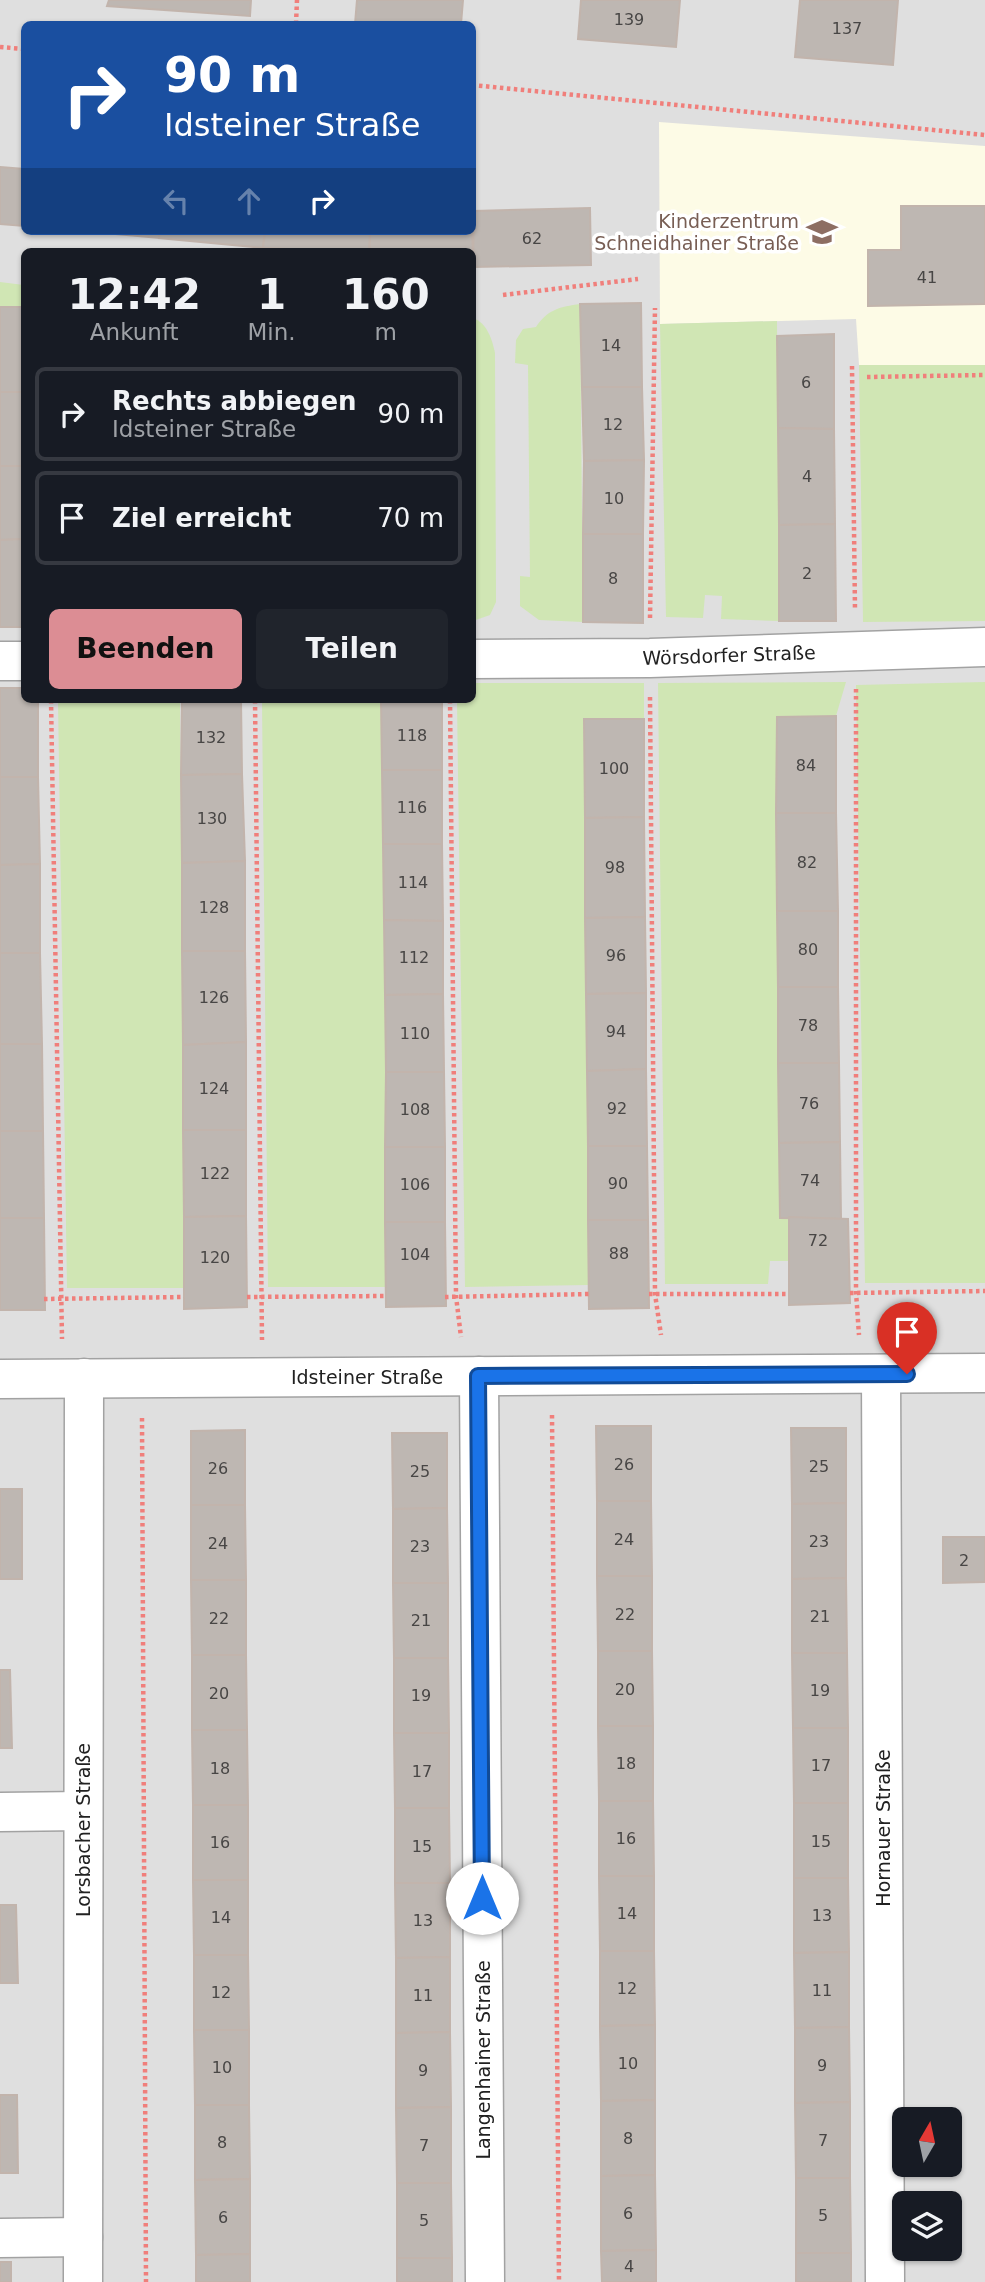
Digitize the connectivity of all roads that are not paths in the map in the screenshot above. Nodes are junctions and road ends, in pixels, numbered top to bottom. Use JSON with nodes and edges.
{"nodes":[{"id":1,"x":985,"y":647,"type":"edge"},
{"id":2,"x":476,"y":659,"type":"edge"},
{"id":3,"x":0,"y":661,"type":"edge"},
{"id":4,"x":21,"y":661,"type":"edge"},
{"id":5,"x":985,"y":1373,"type":"edge"},
{"id":6,"x":871,"y":1374,"type":"junction"},
{"id":7,"x":472,"y":1376,"type":"junction"},
{"id":8,"x":73,"y":1378,"type":"junction"},
{"id":9,"x":0,"y":1379,"type":"edge"},
{"id":10,"x":83,"y":1811,"type":"junction"},
{"id":11,"x":0,"y":1812,"type":"edge"},
{"id":12,"x":83,"y":2237,"type":"junction"},
{"id":13,"x":0,"y":2238,"type":"edge"},
{"id":14,"x":83,"y":2282,"type":"edge"},
{"id":15,"x":485,"y":2282,"type":"edge"},
{"id":16,"x":885,"y":2282,"type":"edge"}],
"edges":[{"from":1,"to":2,"type":"street","name":"Wörsdorfer Straße"},
{"from":3,"to":4,"type":"street"},
{"from":5,"to":6,"type":"street","name":"Idsteiner Straße"},
{"from":6,"to":7,"type":"street","name":"Idsteiner Straße"},
{"from":6,"to":16,"type":"street","name":"Hornauer Straße"},
{"from":7,"to":8,"type":"street","name":"Idsteiner Straße"},
{"from":7,"to":15,"type":"street","name":"Langenhainer Straße"},
{"from":8,"to":9,"type":"street","name":"Idsteiner Straße"},
{"from":8,"to":10,"type":"street","name":"Lorsbacher Straße"},
{"from":10,"to":11,"type":"street"},
{"from":10,"to":12,"type":"street","name":"Lorsbacher Straße"},
{"from":12,"to":13,"type":"street"},
{"from":12,"to":14,"type":"street","name":"Lorsbacher Straße"}]}
